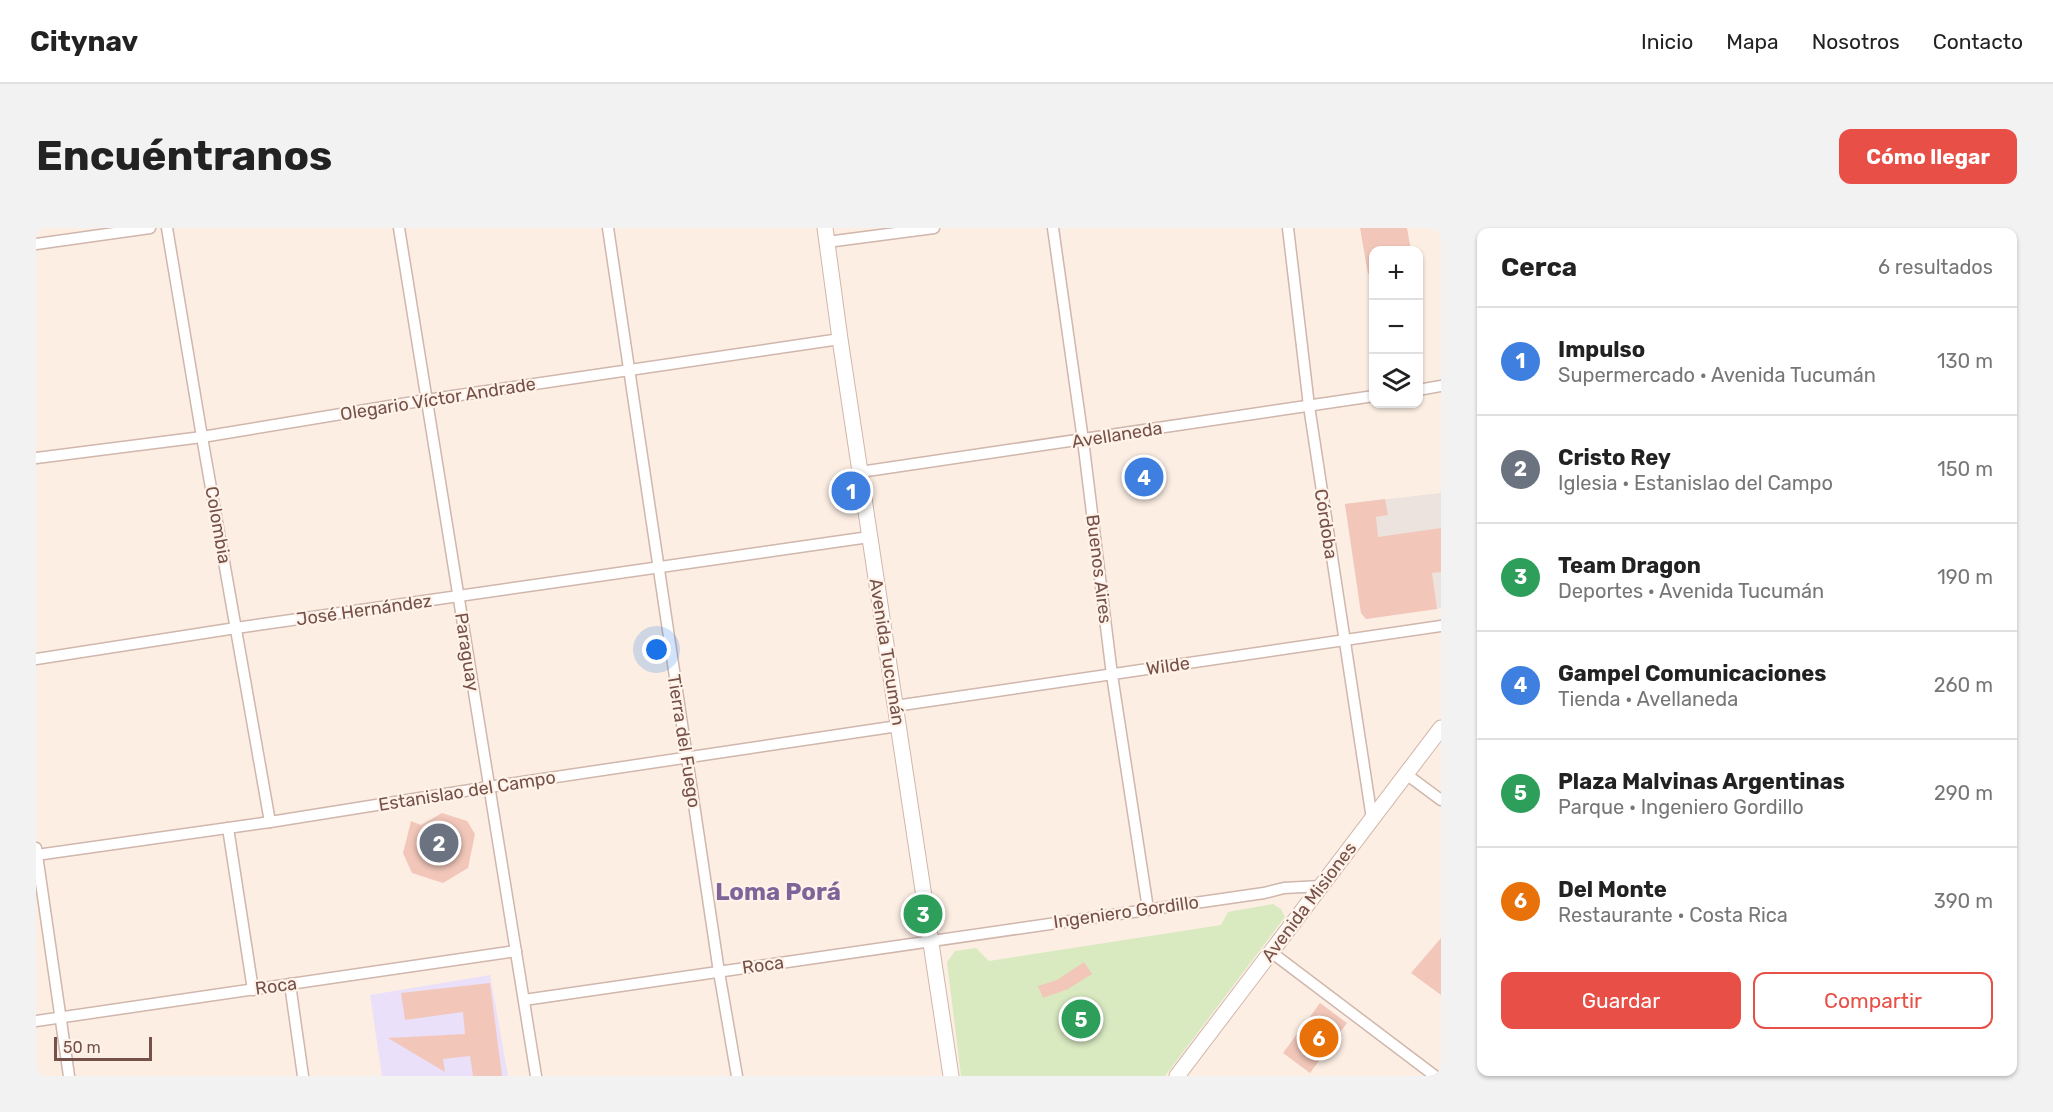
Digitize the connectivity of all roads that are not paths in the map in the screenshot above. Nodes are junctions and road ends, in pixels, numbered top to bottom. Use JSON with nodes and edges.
{"nodes":[{"id":1,"x":150,"y":228,"type":"edge"},
{"id":2,"x":168,"y":228,"type":"edge"},
{"id":3,"x":399,"y":228,"type":"edge"},
{"id":4,"x":608,"y":228,"type":"edge"},
{"id":5,"x":934,"y":228,"type":"edge"},
{"id":6,"x":1053,"y":228,"type":"edge"},
{"id":7,"x":1288,"y":228,"type":"edge"},
{"id":8,"x":826,"y":235,"type":"edge"},
{"id":9,"x":36,"y":244,"type":"edge"},
{"id":10,"x":840,"y":339,"type":"junction"},
{"id":11,"x":628,"y":370,"type":"junction"},
{"id":12,"x":1441,"y":386,"type":"edge"},
{"id":13,"x":1423,"y":389,"type":"edge"},
{"id":14,"x":1369,"y":397,"type":"edge"},
{"id":15,"x":426,"y":400,"type":"junction"},
{"id":16,"x":1309,"y":406,"type":"junction"},
{"id":17,"x":202,"y":437,"type":"junction"},
{"id":18,"x":1083,"y":440,"type":"junction"},
{"id":19,"x":36,"y":458,"type":"edge"},
{"id":20,"x":860,"y":472,"type":"junction"},
{"id":21,"x":869,"y":537,"type":"junction"},
{"id":22,"x":658,"y":568,"type":"junction"},
{"id":23,"x":458,"y":597,"type":"junction"},
{"id":24,"x":1441,"y":626,"type":"edge"},
{"id":25,"x":236,"y":628,"type":"junction"},
{"id":26,"x":1344,"y":640,"type":"junction"},
{"id":27,"x":36,"y":659,"type":"edge"},
{"id":28,"x":1112,"y":675,"type":"junction"},
{"id":29,"x":895,"y":706,"type":"junction"},
{"id":30,"x":898,"y":726,"type":"junction"},
{"id":31,"x":1441,"y":728,"type":"edge"},
{"id":32,"x":687,"y":757,"type":"junction"},
{"id":33,"x":1406,"y":774,"type":"junction"},
{"id":34,"x":489,"y":787,"type":"junction"},
{"id":35,"x":1441,"y":800,"type":"edge"},
{"id":36,"x":1372,"y":819,"type":"junction"},
{"id":37,"x":270,"y":822,"type":"junction"},
{"id":38,"x":228,"y":828,"type":"junction"},
{"id":39,"x":36,"y":852,"type":"edge"},
{"id":40,"x":1322,"y":886,"type":"junction"},
{"id":41,"x":1148,"y":909,"type":"junction"},
{"id":42,"x":930,"y":941,"type":"junction"},
{"id":43,"x":516,"y":951,"type":"junction"},
{"id":44,"x":1271,"y":952,"type":"junction"},
{"id":45,"x":719,"y":972,"type":"junction"},
{"id":46,"x":290,"y":984,"type":"junction"},
{"id":47,"x":253,"y":990,"type":"junction"},
{"id":48,"x":524,"y":1000,"type":"junction"},
{"id":49,"x":61,"y":1018,"type":"junction"},
{"id":50,"x":36,"y":1021,"type":"edge"},
{"id":51,"x":69,"y":1076,"type":"edge"},
{"id":52,"x":303,"y":1076,"type":"edge"},
{"id":53,"x":536,"y":1076,"type":"edge"},
{"id":54,"x":737,"y":1076,"type":"edge"},
{"id":55,"x":951,"y":1076,"type":"edge"},
{"id":56,"x":1177,"y":1076,"type":"edge"},
{"id":57,"x":1435,"y":1076,"type":"edge"}],
"edges":[{"from":1,"to":9,"type":"street"},
{"from":2,"to":17,"type":"street","name":"Colombia"},
{"from":3,"to":15,"type":"street","name":"Paraguay"},
{"from":4,"to":11,"type":"street","name":"Tierra del Fuego"},
{"from":5,"to":8,"type":"street"},
{"from":6,"to":18,"type":"street","name":"Buenos Aires"},
{"from":7,"to":16,"type":"street","name":"Córdoba"},
{"from":8,"to":10,"type":"main road","name":"Avenida Tucumán"},
{"from":10,"to":11,"type":"street","name":"Olegario Víctor Andrade"},
{"from":10,"to":20,"type":"main road","name":"Avenida Tucumán"},
{"from":11,"to":15,"type":"street","name":"Olegario Víctor Andrade"},
{"from":11,"to":22,"type":"street","name":"Tierra del Fuego"},
{"from":12,"to":13,"type":"street"},
{"from":14,"to":16,"type":"street","name":"Avellaneda"},
{"from":15,"to":17,"type":"street","name":"Olegario Víctor Andrade"},
{"from":15,"to":23,"type":"street","name":"Paraguay"},
{"from":16,"to":18,"type":"street","name":"Avellaneda"},
{"from":16,"to":26,"type":"street","name":"Córdoba"},
{"from":17,"to":19,"type":"street","name":"Olegario Víctor Andrade"},
{"from":17,"to":25,"type":"street","name":"Colombia"},
{"from":18,"to":20,"type":"street","name":"Avellaneda"},
{"from":18,"to":28,"type":"street","name":"Buenos Aires"},
{"from":20,"to":21,"type":"main road","name":"Avenida Tucumán"},
{"from":21,"to":22,"type":"street","name":"José Hernández"},
{"from":21,"to":29,"type":"main road","name":"Avenida Tucumán"},
{"from":22,"to":23,"type":"street","name":"José Hernández"},
{"from":22,"to":32,"type":"street","name":"Tierra del Fuego"},
{"from":23,"to":25,"type":"street","name":"José Hernández"},
{"from":23,"to":34,"type":"street","name":"Paraguay"},
{"from":24,"to":26,"type":"street","name":"Wilde"},
{"from":25,"to":27,"type":"street","name":"José Hernández"},
{"from":25,"to":37,"type":"street","name":"Colombia"},
{"from":26,"to":28,"type":"street","name":"Wilde"},
{"from":26,"to":36,"type":"street","name":"Córdoba"},
{"from":28,"to":29,"type":"street","name":"Wilde"},
{"from":28,"to":41,"type":"street","name":"Buenos Aires"},
{"from":29,"to":30,"type":"main road","name":"Avenida Tucumán"},
{"from":30,"to":32,"type":"street","name":"Estanislao del Campo"},
{"from":30,"to":42,"type":"main road","name":"Avenida Tucumán"},
{"from":31,"to":33,"type":"main road","name":"Avenida Misiones"},
{"from":32,"to":34,"type":"street","name":"Estanislao del Campo"},
{"from":32,"to":45,"type":"street","name":"Tierra del Fuego"},
{"from":33,"to":35,"type":"street"},
{"from":33,"to":36,"type":"main road","name":"Avenida Misiones"},
{"from":34,"to":37,"type":"street","name":"Estanislao del Campo"},
{"from":34,"to":43,"type":"street","name":"Paraguay"},
{"from":36,"to":40,"type":"main road","name":"Avenida Misiones"},
{"from":37,"to":38,"type":"street","name":"Estanislao del Campo"},
{"from":38,"to":39,"type":"street","name":"Estanislao del Campo"},
{"from":38,"to":47,"type":"street"},
{"from":39,"to":49,"type":"street"},
{"from":40,"to":41,"type":"street","name":"Ingeniero Gordillo"},
{"from":40,"to":44,"type":"main road","name":"Avenida Misiones"},
{"from":41,"to":42,"type":"street","name":"Ingeniero Gordillo"},
{"from":42,"to":45,"type":"street","name":"Roca"},
{"from":42,"to":55,"type":"main road","name":"Avenida Tucumán"},
{"from":43,"to":46,"type":"street","name":"Roca"},
{"from":43,"to":48,"type":"street","name":"Paraguay"},
{"from":44,"to":56,"type":"main road","name":"Avenida Misiones"},
{"from":44,"to":57,"type":"street"},
{"from":45,"to":48,"type":"street","name":"Roca"},
{"from":45,"to":54,"type":"street","name":"Tierra del Fuego"},
{"from":46,"to":47,"type":"street","name":"Roca"},
{"from":46,"to":52,"type":"street"},
{"from":47,"to":49,"type":"street","name":"Roca"},
{"from":48,"to":53,"type":"street","name":"Paraguay"},
{"from":49,"to":50,"type":"street","name":"Roca"},
{"from":49,"to":51,"type":"street"}]}
